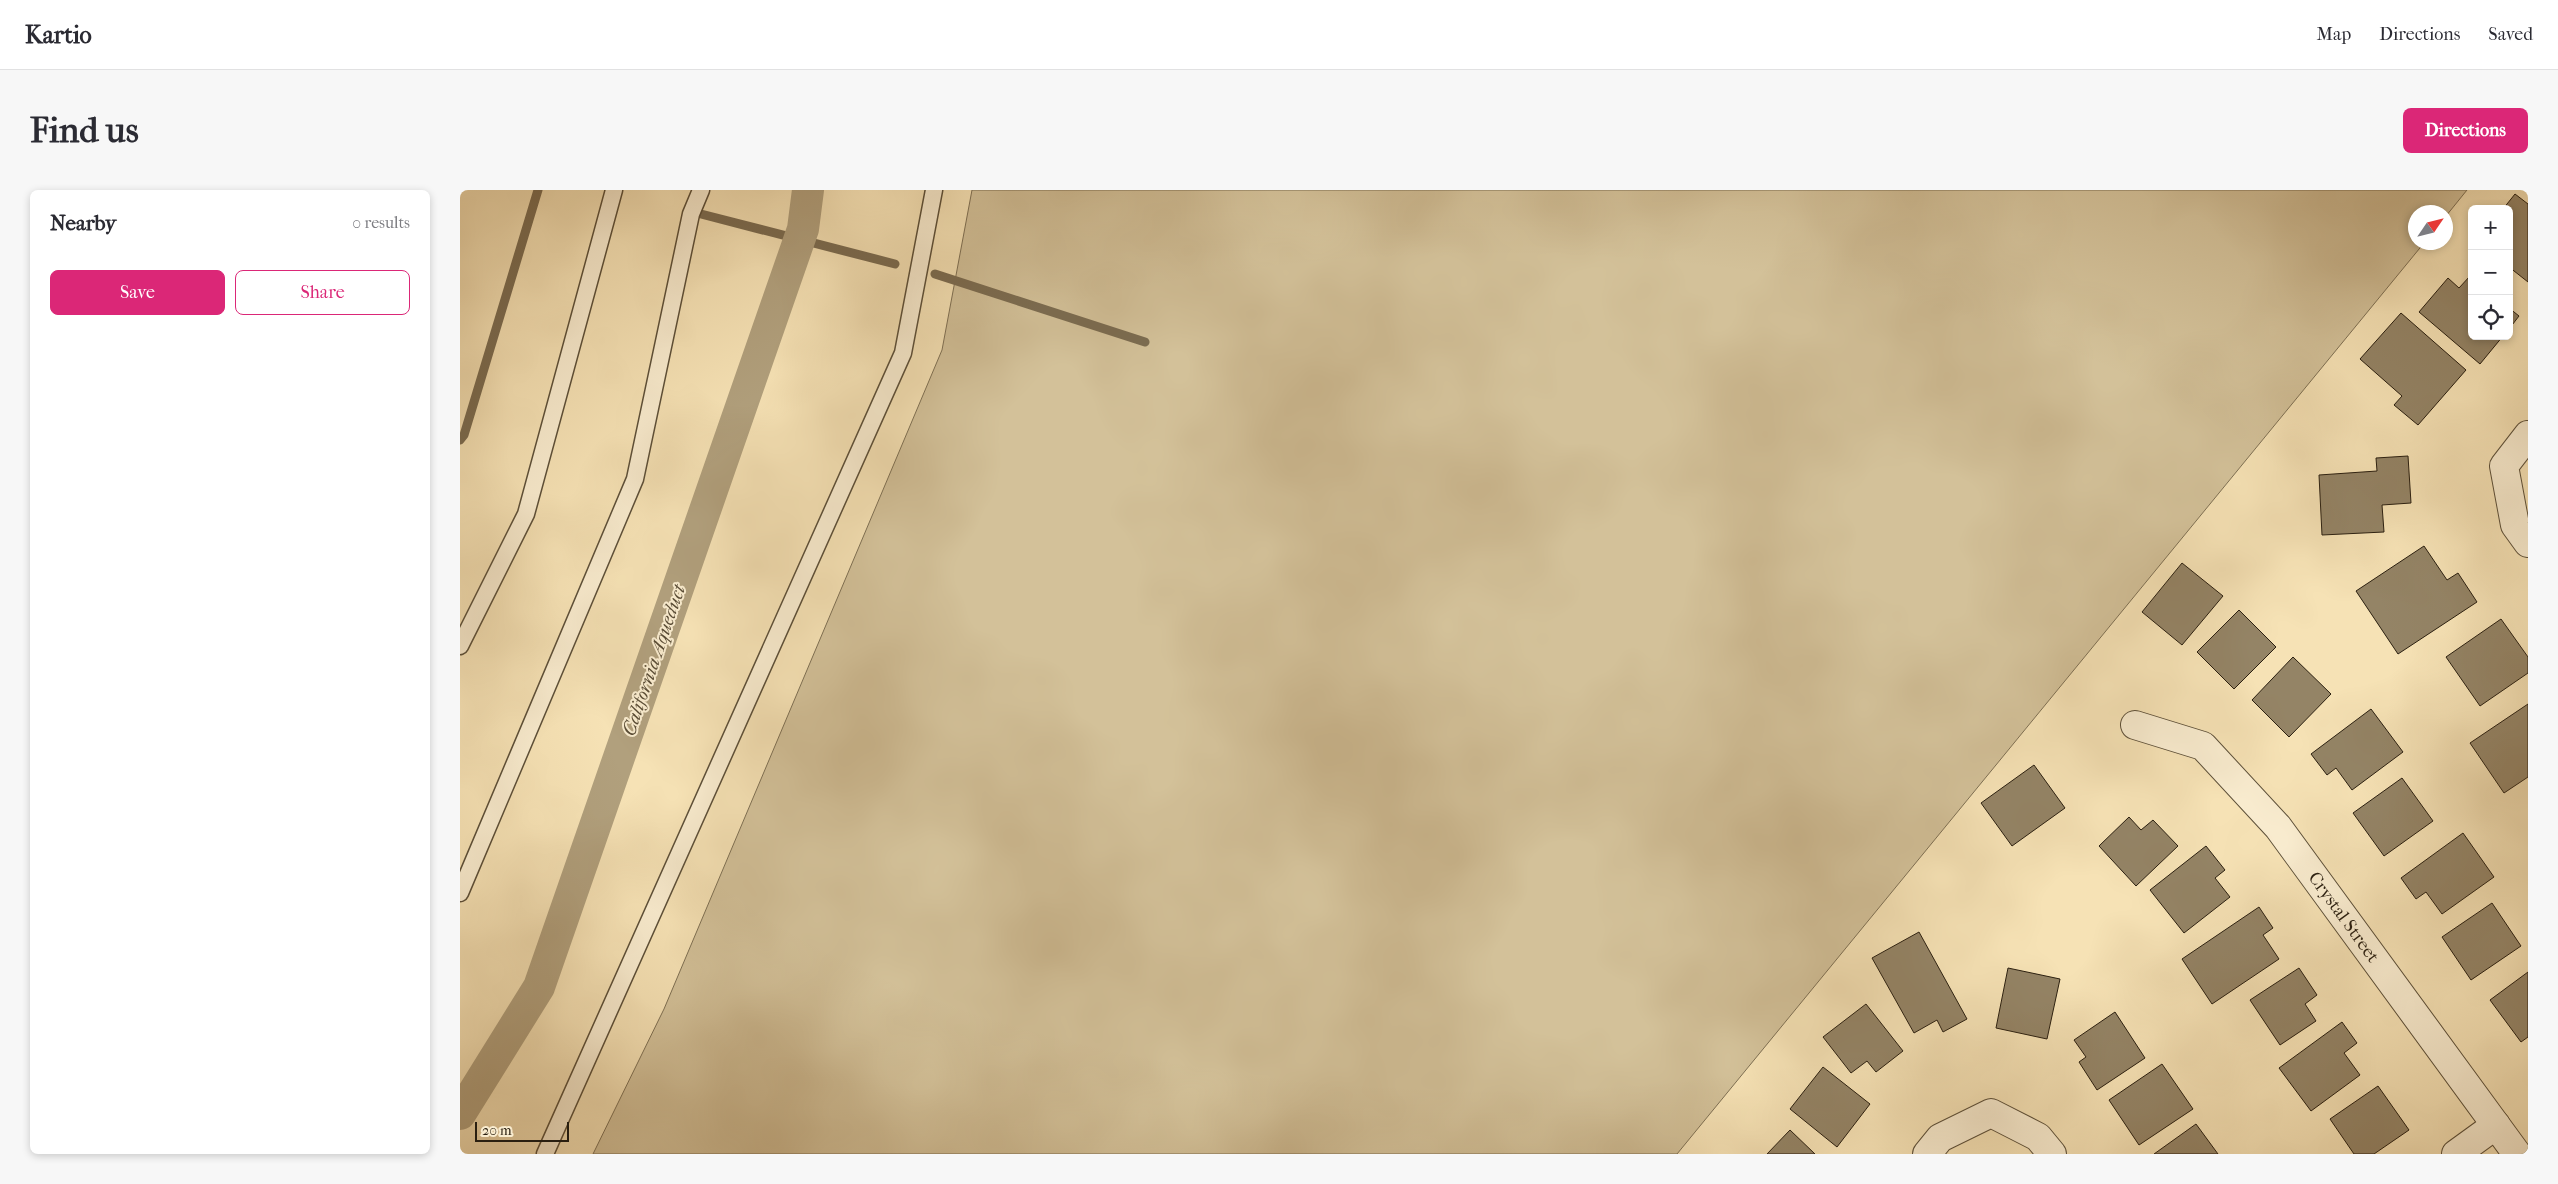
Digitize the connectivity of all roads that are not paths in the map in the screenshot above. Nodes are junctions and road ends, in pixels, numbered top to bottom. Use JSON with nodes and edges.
{"nodes":[{"id":1,"x":614,"y":190,"type":"edge"},
{"id":2,"x":701,"y":190,"type":"edge"},
{"id":3,"x":934,"y":190,"type":"edge"},
{"id":4,"x":2528,"y":435,"type":"edge"},
{"id":5,"x":2528,"y":543,"type":"edge"},
{"id":6,"x":460,"y":646,"type":"edge"},
{"id":7,"x":2135,"y":725,"type":"dead end"},
{"id":8,"x":460,"y":893,"type":"edge"},
{"id":9,"x":2496,"y":1125,"type":"junction"},
{"id":10,"x":545,"y":1154,"type":"edge"},
{"id":11,"x":1928,"y":1154,"type":"edge"},
{"id":12,"x":2052,"y":1154,"type":"edge"},
{"id":13,"x":2456,"y":1154,"type":"edge"},
{"id":14,"x":2517,"y":1154,"type":"edge"}],
"edges":[{"from":1,"to":6,"type":"lane"},
{"from":2,"to":8,"type":"lane"},
{"from":3,"to":10,"type":"lane"},
{"from":4,"to":5,"type":"street"},
{"from":7,"to":9,"type":"street","name":"Crystal Street"},
{"from":9,"to":13,"type":"street"},
{"from":9,"to":14,"type":"street","name":"Crystal Street"},
{"from":11,"to":12,"type":"street"}]}
